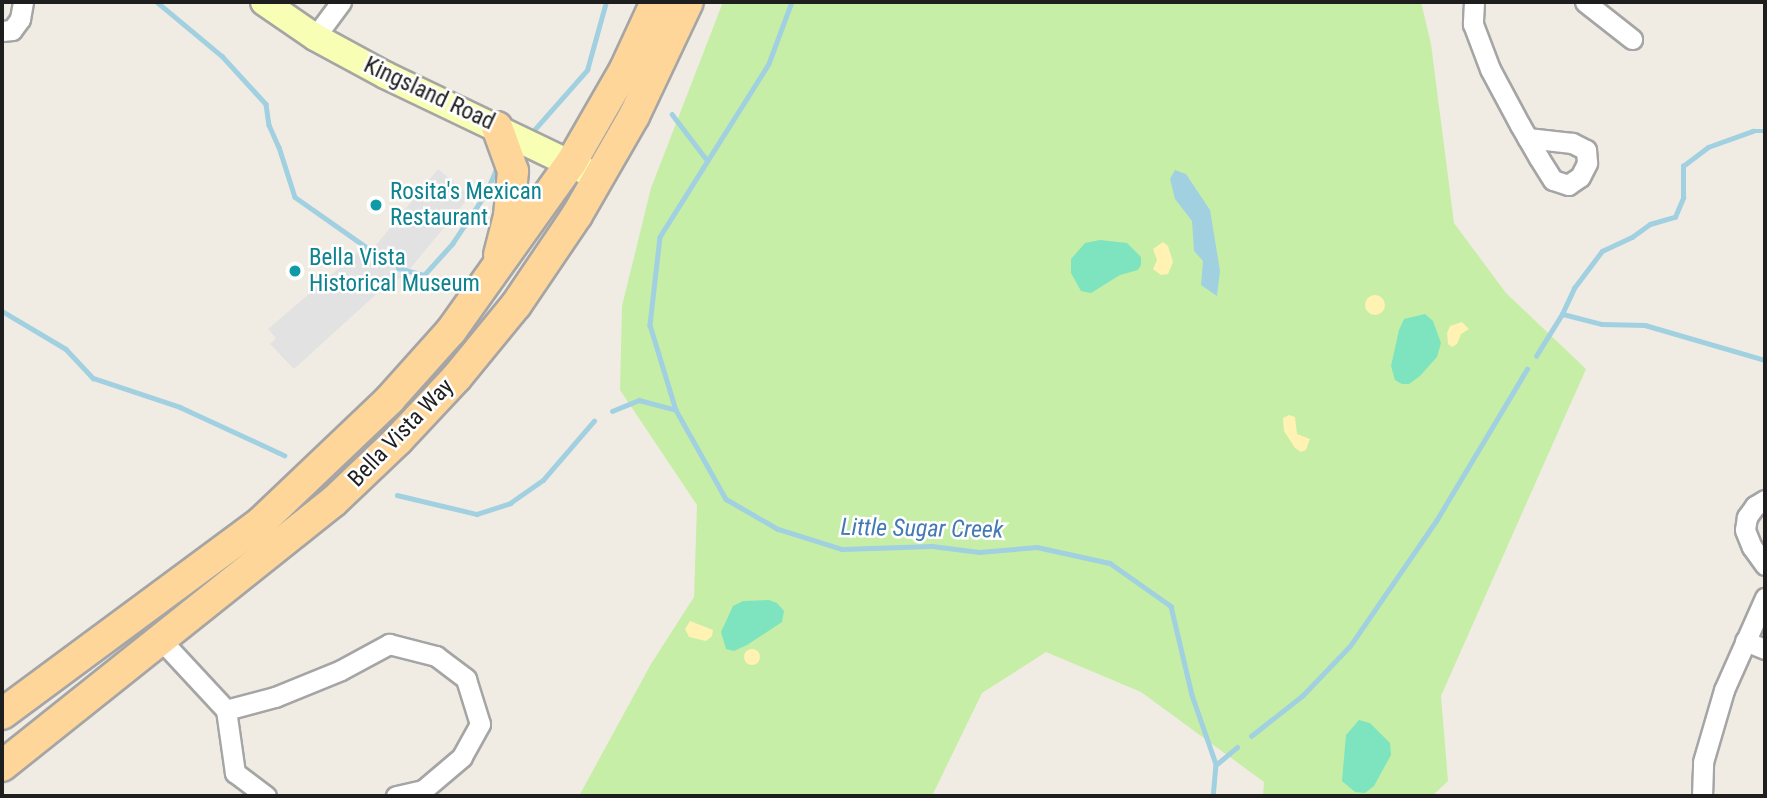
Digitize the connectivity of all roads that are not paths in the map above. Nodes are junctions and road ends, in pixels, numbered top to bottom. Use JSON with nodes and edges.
{"nodes":[{"id":1,"x":23,"y":2,"type":"edge"},
{"id":2,"x":264,"y":2,"type":"edge"},
{"id":3,"x":341,"y":2,"type":"edge"},
{"id":4,"x":656,"y":2,"type":"edge"},
{"id":5,"x":688,"y":2,"type":"edge"},
{"id":6,"x":1474,"y":2,"type":"edge"},
{"id":7,"x":1585,"y":2,"type":"edge"},
{"id":8,"x":2,"y":31,"type":"edge"},
{"id":9,"x":315,"y":37,"type":"junction"},
{"id":10,"x":1632,"y":39,"type":"dead end"},
{"id":11,"x":498,"y":127,"type":"junction"},
{"id":12,"x":1527,"y":138,"type":"dead end"},
{"id":13,"x":571,"y":163,"type":"junction"},
{"id":14,"x":600,"y":177,"type":"junction"},
{"id":15,"x":494,"y":274,"type":"junction"},
{"id":16,"x":1765,"y":500,"type":"edge"},
{"id":17,"x":1765,"y":565,"type":"edge"},
{"id":18,"x":1765,"y":597,"type":"edge"},
{"id":19,"x":161,"y":640,"type":"junction"},
{"id":20,"x":1745,"y":641,"type":"junction"},
{"id":21,"x":1765,"y":649,"type":"edge"},
{"id":22,"x":226,"y":710,"type":"junction"},
{"id":23,"x":2,"y":714,"type":"edge"},
{"id":24,"x":2,"y":766,"type":"edge"},
{"id":25,"x":266,"y":796,"type":"edge"},
{"id":26,"x":396,"y":796,"type":"edge"},
{"id":27,"x":1702,"y":796,"type":"edge"}],
"edges":[{"from":1,"to":8,"type":"street"},
{"from":2,"to":9,"type":"street","name":"Kingsland Road"},
{"from":3,"to":9,"type":"street"},
{"from":4,"to":13,"type":"main road","name":"Bella Vista Way"},
{"from":5,"to":14,"type":"main road","name":"Bella Vista Way"},
{"from":6,"to":12,"type":"street"},
{"from":7,"to":10,"type":"street"},
{"from":9,"to":11,"type":"street","name":"Kingsland Road"},
{"from":11,"to":13,"type":"street","name":"Kingsland Road"},
{"from":11,"to":15,"type":"main road"},
{"from":13,"to":14,"type":"street","name":"Kingsland Road"},
{"from":13,"to":15,"type":"main road","name":"Bella Vista Way"},
{"from":14,"to":19,"type":"main road","name":"Bella Vista Way"},
{"from":15,"to":23,"type":"main road","name":"Bella Vista Way"},
{"from":16,"to":17,"type":"street"},
{"from":18,"to":20,"type":"street"},
{"from":19,"to":22,"type":"street"},
{"from":19,"to":24,"type":"main road","name":"Bella Vista Way"},
{"from":20,"to":21,"type":"street"},
{"from":20,"to":27,"type":"street"},
{"from":22,"to":25,"type":"street"},
{"from":22,"to":26,"type":"street"}]}
